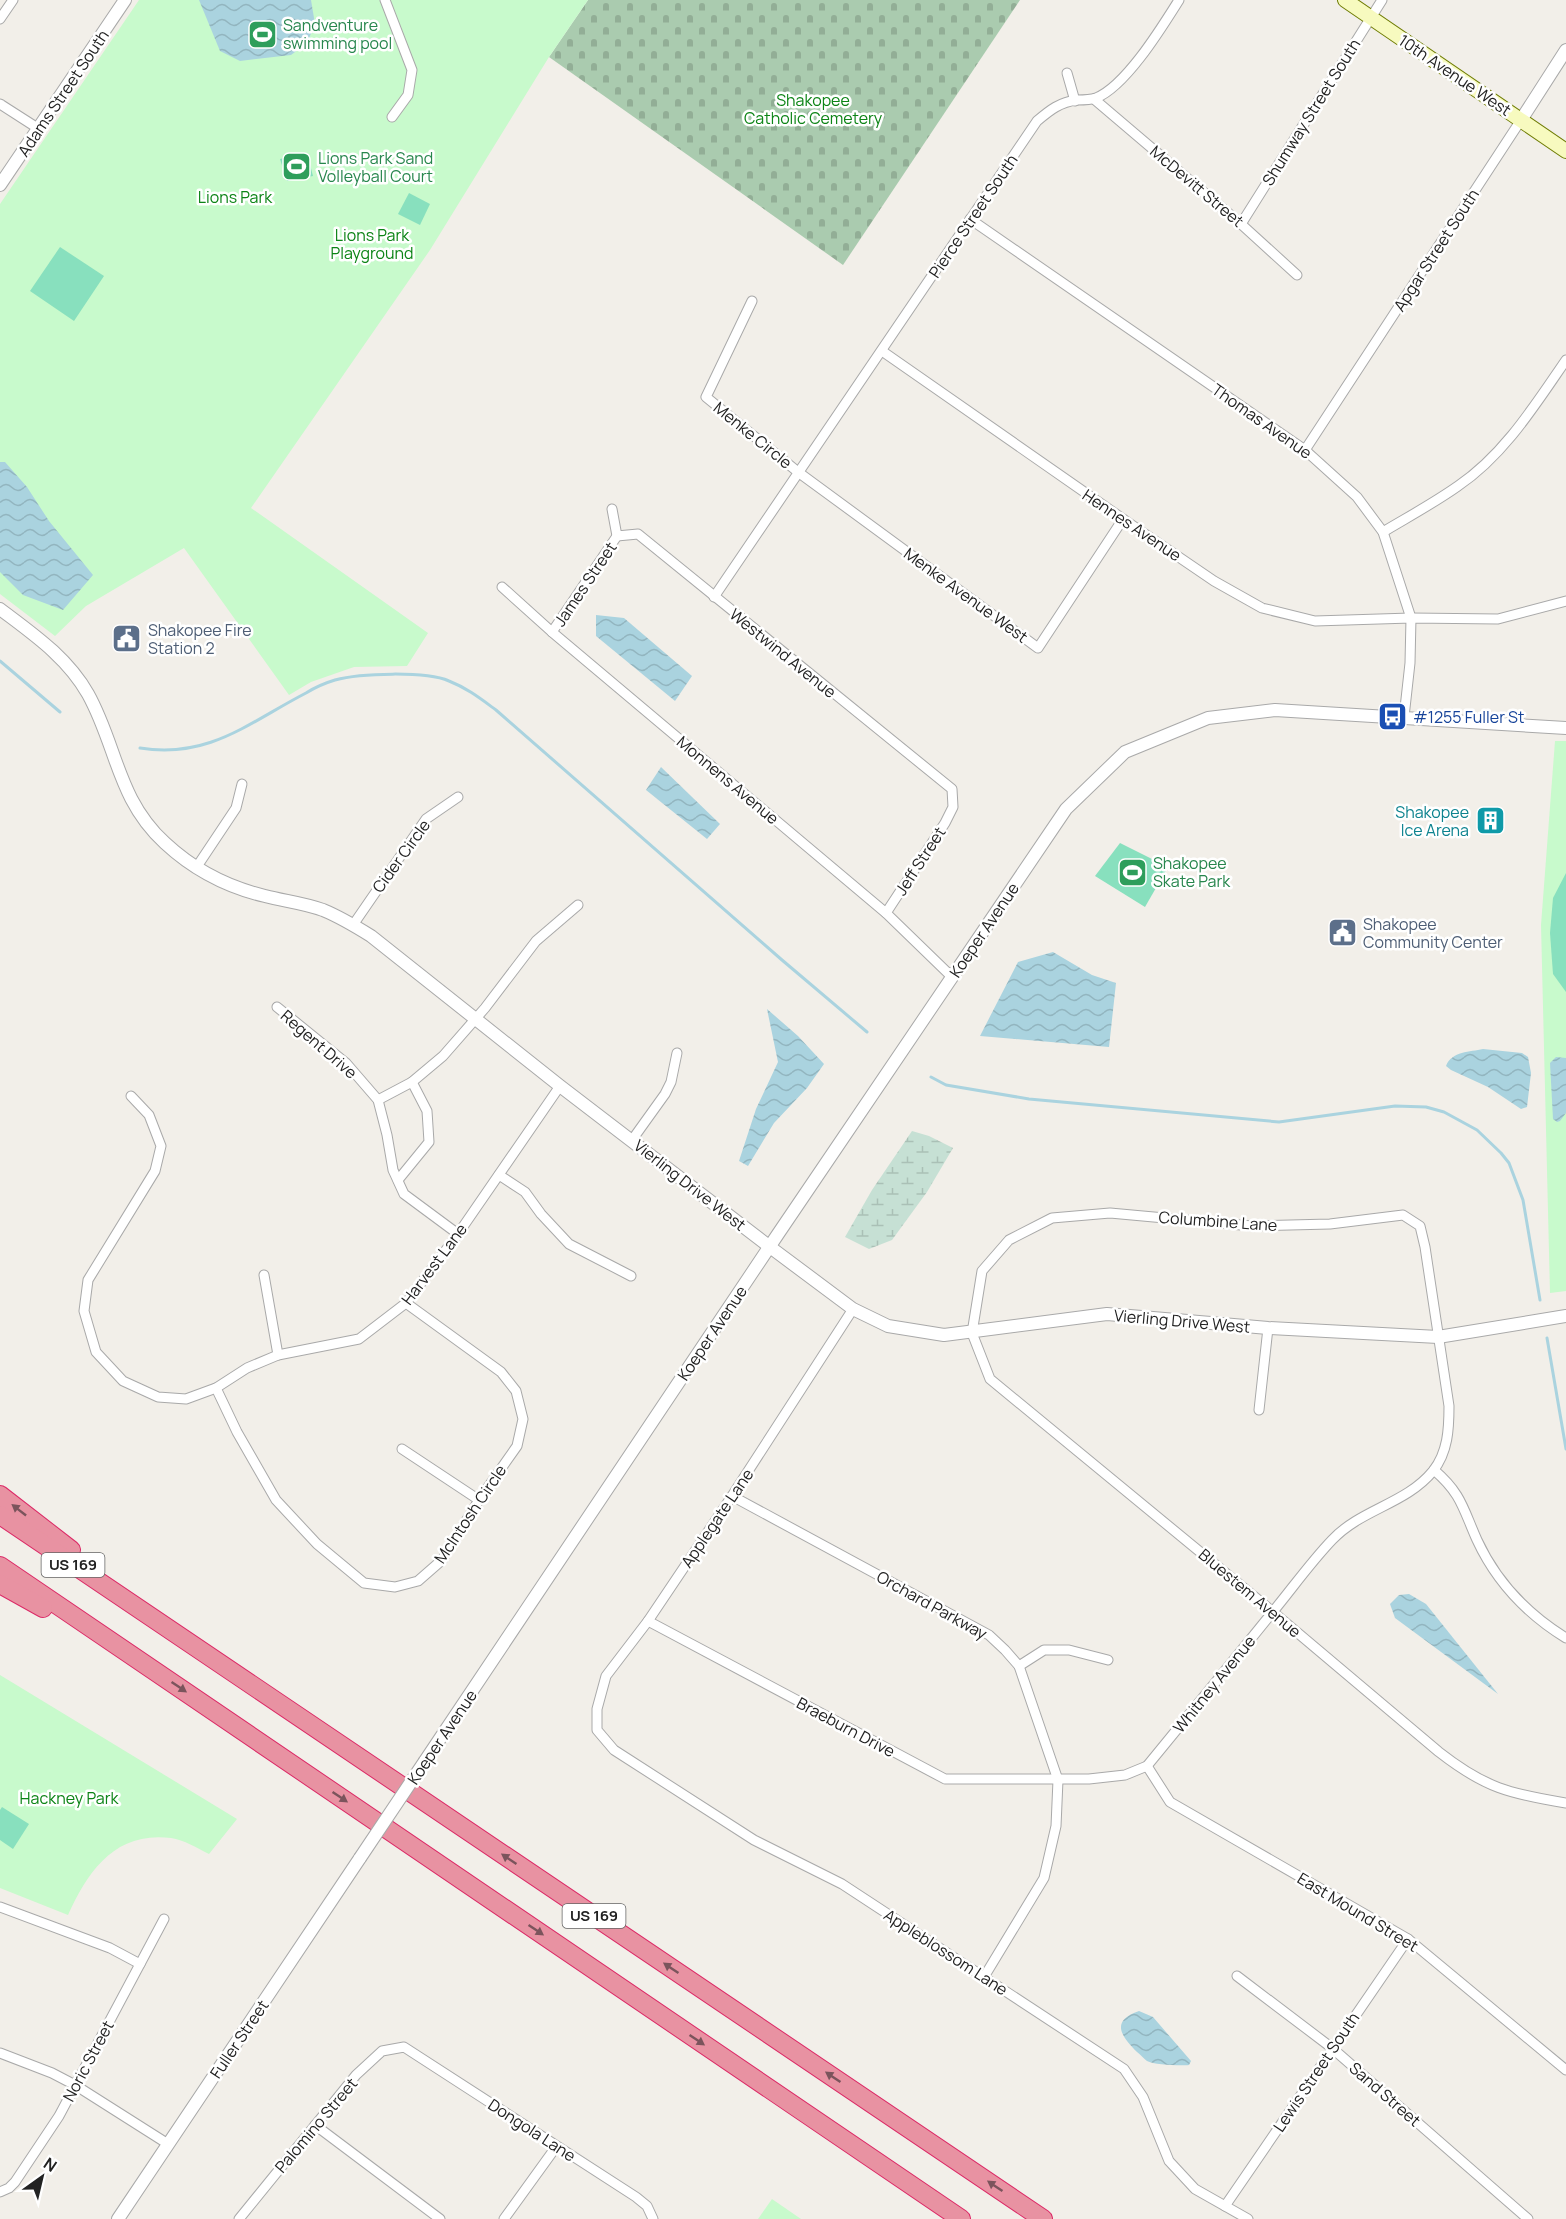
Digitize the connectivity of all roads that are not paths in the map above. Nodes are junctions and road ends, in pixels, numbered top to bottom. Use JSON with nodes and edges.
{"nodes":[{"id":1,"x":13,"y":0,"type":"edge"},
{"id":2,"x":125,"y":0,"type":"edge"},
{"id":3,"x":385,"y":0,"type":"edge"},
{"id":4,"x":1179,"y":0,"type":"edge"},
{"id":5,"x":1345,"y":0,"type":"edge"},
{"id":6,"x":1382,"y":0,"type":"edge"},
{"id":7,"x":1371,"y":17,"type":"junction"},
{"id":8,"x":0,"y":19,"type":"edge"},
{"id":9,"x":1566,"y":50,"type":"edge"},
{"id":10,"x":1067,"y":73,"type":"dead end"},
{"id":11,"x":1094,"y":99,"type":"junction"},
{"id":12,"x":1075,"y":101,"type":"junction"},
{"id":13,"x":0,"y":104,"type":"edge"},
{"id":14,"x":392,"y":117,"type":"dead end"},
{"id":15,"x":1521,"y":120,"type":"junction"},
{"id":16,"x":39,"y":129,"type":"junction"},
{"id":17,"x":1566,"y":151,"type":"edge"},
{"id":18,"x":0,"y":185,"type":"edge"},
{"id":19,"x":970,"y":219,"type":"junction"},
{"id":20,"x":1241,"y":224,"type":"junction"},
{"id":21,"x":1297,"y":276,"type":"dead end"},
{"id":22,"x":752,"y":301,"type":"dead end"},
{"id":23,"x":882,"y":351,"type":"junction"},
{"id":24,"x":1566,"y":360,"type":"edge"},
{"id":25,"x":1305,"y":450,"type":"junction"},
{"id":26,"x":798,"y":472,"type":"junction"},
{"id":27,"x":612,"y":509,"type":"dead end"},
{"id":28,"x":1123,"y":519,"type":"junction"},
{"id":29,"x":1383,"y":532,"type":"junction"},
{"id":30,"x":617,"y":536,"type":"junction"},
{"id":31,"x":502,"y":587,"type":"dead end"},
{"id":32,"x":714,"y":597,"type":"junction"},
{"id":33,"x":1566,"y":601,"type":"edge"},
{"id":34,"x":0,"y":609,"type":"edge"},
{"id":35,"x":1411,"y":618,"type":"junction"},
{"id":36,"x":552,"y":632,"type":"junction"},
{"id":37,"x":1404,"y":717,"type":"junction"},
{"id":38,"x":1566,"y":728,"type":"edge"},
{"id":39,"x":242,"y":784,"type":"dead end"},
{"id":40,"x":458,"y":797,"type":"dead end"},
{"id":41,"x":954,"y":807,"type":"joint"},
{"id":42,"x":196,"y":868,"type":"junction"},
{"id":43,"x":578,"y":905,"type":"dead end"},
{"id":44,"x":886,"y":913,"type":"junction"},
{"id":45,"x":353,"y":925,"type":"junction"},
{"id":46,"x":952,"y":977,"type":"junction"},
{"id":47,"x":276,"y":1007,"type":"dead end"},
{"id":48,"x":476,"y":1019,"type":"junction"},
{"id":49,"x":677,"y":1053,"type":"dead end"},
{"id":50,"x":412,"y":1082,"type":"junction"},
{"id":51,"x":560,"y":1086,"type":"junction"},
{"id":52,"x":131,"y":1096,"type":"dead end"},
{"id":53,"x":378,"y":1100,"type":"junction"},
{"id":54,"x":632,"y":1140,"type":"junction"},
{"id":55,"x":499,"y":1174,"type":"junction"},
{"id":56,"x":398,"y":1180,"type":"junction"},
{"id":57,"x":458,"y":1234,"type":"junction"},
{"id":58,"x":770,"y":1247,"type":"junction"},
{"id":59,"x":264,"y":1275,"type":"dead end"},
{"id":60,"x":631,"y":1276,"type":"dead end"},
{"id":61,"x":406,"y":1304,"type":"junction"},
{"id":62,"x":853,"y":1309,"type":"junction"},
{"id":63,"x":1566,"y":1316,"type":"edge"},
{"id":64,"x":1268,"y":1328,"type":"junction"},
{"id":65,"x":972,"y":1333,"type":"junction"},
{"id":66,"x":1438,"y":1337,"type":"junction"},
{"id":67,"x":278,"y":1355,"type":"junction"},
{"id":68,"x":216,"y":1389,"type":"junction"},
{"id":69,"x":1259,"y":1410,"type":"dead end"},
{"id":70,"x":402,"y":1449,"type":"dead end"},
{"id":71,"x":1434,"y":1470,"type":"junction"},
{"id":72,"x":0,"y":1495,"type":"edge"},
{"id":73,"x":732,"y":1496,"type":"junction"},
{"id":74,"x":479,"y":1500,"type":"junction"},
{"id":75,"x":0,"y":1515,"type":"edge"},
{"id":76,"x":0,"y":1566,"type":"edge"},
{"id":77,"x":0,"y":1584,"type":"edge"},
{"id":78,"x":1273,"y":1612,"type":"junction"},
{"id":79,"x":145,"y":1614,"type":"junction"},
{"id":80,"x":648,"y":1620,"type":"junction"},
{"id":81,"x":1566,"y":1638,"type":"edge"},
{"id":82,"x":130,"y":1654,"type":"junction"},
{"id":83,"x":1108,"y":1660,"type":"dead end"},
{"id":84,"x":1019,"y":1666,"type":"junction"},
{"id":85,"x":597,"y":1730,"type":"joint"},
{"id":86,"x":1147,"y":1766,"type":"junction"},
{"id":87,"x":1058,"y":1780,"type":"junction"},
{"id":88,"x":1566,"y":1803,"type":"edge"},
{"id":89,"x":360,"y":1858,"type":"joint"},
{"id":90,"x":0,"y":1907,"type":"edge"},
{"id":91,"x":164,"y":1919,"type":"dead end"},
{"id":92,"x":1408,"y":1939,"type":"junction"},
{"id":93,"x":140,"y":1964,"type":"junction"},
{"id":94,"x":1237,"y":1976,"type":"dead end"},
{"id":95,"x":984,"y":1977,"type":"junction"},
{"id":96,"x":404,"y":2047,"type":"joint"},
{"id":97,"x":1332,"y":2048,"type":"junction"},
{"id":98,"x":0,"y":2053,"type":"edge"},
{"id":99,"x":1566,"y":2070,"type":"edge"},
{"id":100,"x":75,"y":2085,"type":"junction"},
{"id":101,"x":315,"y":2125,"type":"junction"},
{"id":102,"x":168,"y":2144,"type":"junction"},
{"id":103,"x":556,"y":2147,"type":"junction"},
{"id":104,"x":0,"y":2192,"type":"edge"},
{"id":105,"x":1225,"y":2206,"type":"junction"},
{"id":106,"x":118,"y":2219,"type":"edge"},
{"id":107,"x":239,"y":2219,"type":"edge"},
{"id":108,"x":440,"y":2219,"type":"edge"},
{"id":109,"x":504,"y":2219,"type":"edge"},
{"id":110,"x":653,"y":2219,"type":"edge"},
{"id":111,"x":962,"y":2219,"type":"edge"},
{"id":112,"x":1043,"y":2219,"type":"edge"},
{"id":113,"x":1248,"y":2219,"type":"edge"},
{"id":114,"x":1527,"y":2219,"type":"edge"}],
"edges":[{"from":1,"to":8,"type":"street"},
{"from":2,"to":16,"type":"street","name":"Adams Street South"},
{"from":3,"to":14,"type":"street"},
{"from":4,"to":11,"type":"street"},
{"from":5,"to":7,"type":"main road","name":"10th Avenue West"},
{"from":6,"to":7,"type":"street","name":"Shumway Street South"},
{"from":7,"to":15,"type":"main road","name":"10th Avenue West"},
{"from":7,"to":20,"type":"street","name":"Shumway Street South"},
{"from":9,"to":15,"type":"street","name":"Apgar Street South"},
{"from":10,"to":12,"type":"street"},
{"from":11,"to":12,"type":"street","name":"Pierce Street South"},
{"from":11,"to":20,"type":"street","name":"McDevitt Street"},
{"from":12,"to":19,"type":"street","name":"Pierce Street South"},
{"from":13,"to":16,"type":"street"},
{"from":15,"to":17,"type":"main road","name":"10th Avenue West"},
{"from":15,"to":25,"type":"street","name":"Apgar Street South"},
{"from":16,"to":18,"type":"street","name":"Adams Street South"},
{"from":19,"to":23,"type":"street","name":"Pierce Street South"},
{"from":19,"to":25,"type":"street","name":"Thomas Avenue"},
{"from":20,"to":21,"type":"street","name":"McDevitt Street"},
{"from":22,"to":26,"type":"street","name":"Menke Circle"},
{"from":23,"to":26,"type":"street","name":"Pierce Street South"},
{"from":23,"to":28,"type":"street","name":"Hennes Avenue"},
{"from":24,"to":29,"type":"street"},
{"from":25,"to":29,"type":"street","name":"Thomas Avenue"},
{"from":26,"to":28,"type":"street","name":"Menke Avenue West"},
{"from":26,"to":32,"type":"street","name":"Pierce Street South"},
{"from":27,"to":30,"type":"street"},
{"from":28,"to":35,"type":"street","name":"Hennes Avenue"},
{"from":29,"to":35,"type":"street","name":"Thomas Avenue"},
{"from":30,"to":32,"type":"street","name":"Westwind Avenue"},
{"from":30,"to":36,"type":"street","name":"James Street"},
{"from":31,"to":36,"type":"street","name":"Monnens Avenue"},
{"from":32,"to":41,"type":"street","name":"Westwind Avenue"},
{"from":33,"to":35,"type":"street","name":"Hennes Avenue"},
{"from":34,"to":42,"type":"street","name":"Vierling Drive West"},
{"from":35,"to":37,"type":"street","name":"Thomas Avenue"},
{"from":36,"to":44,"type":"street","name":"Monnens Avenue"},
{"from":37,"to":38,"type":"street","name":"Koeper Avenue"},
{"from":37,"to":46,"type":"street","name":"Koeper Avenue"},
{"from":39,"to":42,"type":"street"},
{"from":40,"to":45,"type":"street","name":"Cider Circle"},
{"from":41,"to":44,"type":"street","name":"Jeff Street"},
{"from":42,"to":45,"type":"street","name":"Vierling Drive West"},
{"from":43,"to":48,"type":"street"},
{"from":44,"to":46,"type":"street","name":"Monnens Avenue"},
{"from":45,"to":48,"type":"street","name":"Vierling Drive West"},
{"from":46,"to":58,"type":"street","name":"Koeper Avenue"},
{"from":47,"to":53,"type":"street","name":"Regent Drive"},
{"from":48,"to":50,"type":"street"},
{"from":48,"to":51,"type":"street","name":"Vierling Drive West"},
{"from":49,"to":54,"type":"street"},
{"from":50,"to":53,"type":"street"},
{"from":50,"to":56,"type":"street"},
{"from":51,"to":54,"type":"street","name":"Vierling Drive West"},
{"from":51,"to":55,"type":"street","name":"Harvest Lane"},
{"from":52,"to":68,"type":"street","name":"Harvest Lane"},
{"from":53,"to":56,"type":"street","name":"Regent Drive"},
{"from":54,"to":58,"type":"street","name":"Vierling Drive West"},
{"from":55,"to":57,"type":"street","name":"Harvest Lane"},
{"from":55,"to":60,"type":"street"},
{"from":56,"to":57,"type":"street","name":"Regent Drive"},
{"from":57,"to":61,"type":"street","name":"Harvest Lane"},
{"from":58,"to":62,"type":"street","name":"Vierling Drive West"},
{"from":58,"to":89,"type":"street","name":"Koeper Avenue","bridge":true},
{"from":59,"to":67,"type":"street"},
{"from":61,"to":67,"type":"street","name":"Harvest Lane"},
{"from":61,"to":74,"type":"street","name":"McIntosh Circle"},
{"from":62,"to":65,"type":"street","name":"Vierling Drive West"},
{"from":62,"to":73,"type":"street","name":"Applegate Lane"},
{"from":63,"to":66,"type":"street","name":"Vierling Drive West"},
{"from":64,"to":65,"type":"street","name":"Vierling Drive West"},
{"from":64,"to":66,"type":"street","name":"Vierling Drive West"},
{"from":64,"to":69,"type":"street"},
{"from":65,"to":66,"type":"street","name":"Columbine Lane"},
{"from":65,"to":78,"type":"street","name":"Bluestem Avenue"},
{"from":66,"to":71,"type":"street","name":"Whitney Avenue"},
{"from":67,"to":68,"type":"street","name":"Harvest Lane"},
{"from":68,"to":74,"type":"street","name":"McIntosh Circle"},
{"from":70,"to":74,"type":"street"},
{"from":71,"to":78,"type":"street","name":"Whitney Avenue"},
{"from":71,"to":81,"type":"street"},
{"from":79,"to":72,"type":"highway","one_way":true},
{"from":73,"to":80,"type":"street","name":"Applegate Lane"},
{"from":73,"to":84,"type":"street","name":"Orchard Parkway"},
{"from":75,"to":79,"type":"highway","number":"US 169"},
{"from":76,"to":82,"type":"highway","number":"US 169"},
{"from":77,"to":82,"type":"highway"},
{"from":78,"to":86,"type":"street","name":"Whitney Avenue"},
{"from":78,"to":88,"type":"street","name":"Bluestem Avenue"},
{"from":112,"to":79,"type":"highway","number":"US 169","one_way":true},
{"from":80,"to":85,"type":"street","name":"Applegate Lane"},
{"from":80,"to":87,"type":"street","name":"Braeburn Drive"},
{"from":82,"to":111,"type":"highway","number":"US 169","one_way":true},
{"from":83,"to":84,"type":"street"},
{"from":84,"to":87,"type":"street","name":"Orchard Parkway"},
{"from":85,"to":95,"type":"street","name":"Appleblossom Lane"},
{"from":86,"to":87,"type":"street"},
{"from":86,"to":92,"type":"street","name":"East Mound Street"},
{"from":87,"to":95,"type":"street","name":"Orchard Parkway"},
{"from":89,"to":102,"type":"street","name":"Fuller Street"},
{"from":90,"to":93,"type":"street"},
{"from":91,"to":93,"type":"street","name":"Noric Street"},
{"from":92,"to":97,"type":"street","name":"Lewis Street South"},
{"from":92,"to":99,"type":"street","name":"East Mound Street"},
{"from":93,"to":100,"type":"street","name":"Noric Street"},
{"from":94,"to":97,"type":"street","name":"Sand Street"},
{"from":95,"to":105,"type":"street","name":"Appleblossom Lane"},
{"from":96,"to":101,"type":"street","name":"Palomino Street"},
{"from":96,"to":103,"type":"street","name":"Dongola Lane"},
{"from":97,"to":105,"type":"street","name":"Lewis Street South"},
{"from":97,"to":114,"type":"street","name":"Sand Street"},
{"from":98,"to":100,"type":"street"},
{"from":100,"to":102,"type":"street"},
{"from":100,"to":104,"type":"street","name":"Noric Street"},
{"from":101,"to":107,"type":"street","name":"Palomino Street"},
{"from":101,"to":108,"type":"street"},
{"from":102,"to":106,"type":"street","name":"Fuller Street"},
{"from":103,"to":109,"type":"street"},
{"from":103,"to":110,"type":"street","name":"Dongola Lane"},
{"from":105,"to":113,"type":"street","name":"Appleblossom Lane"}]}
